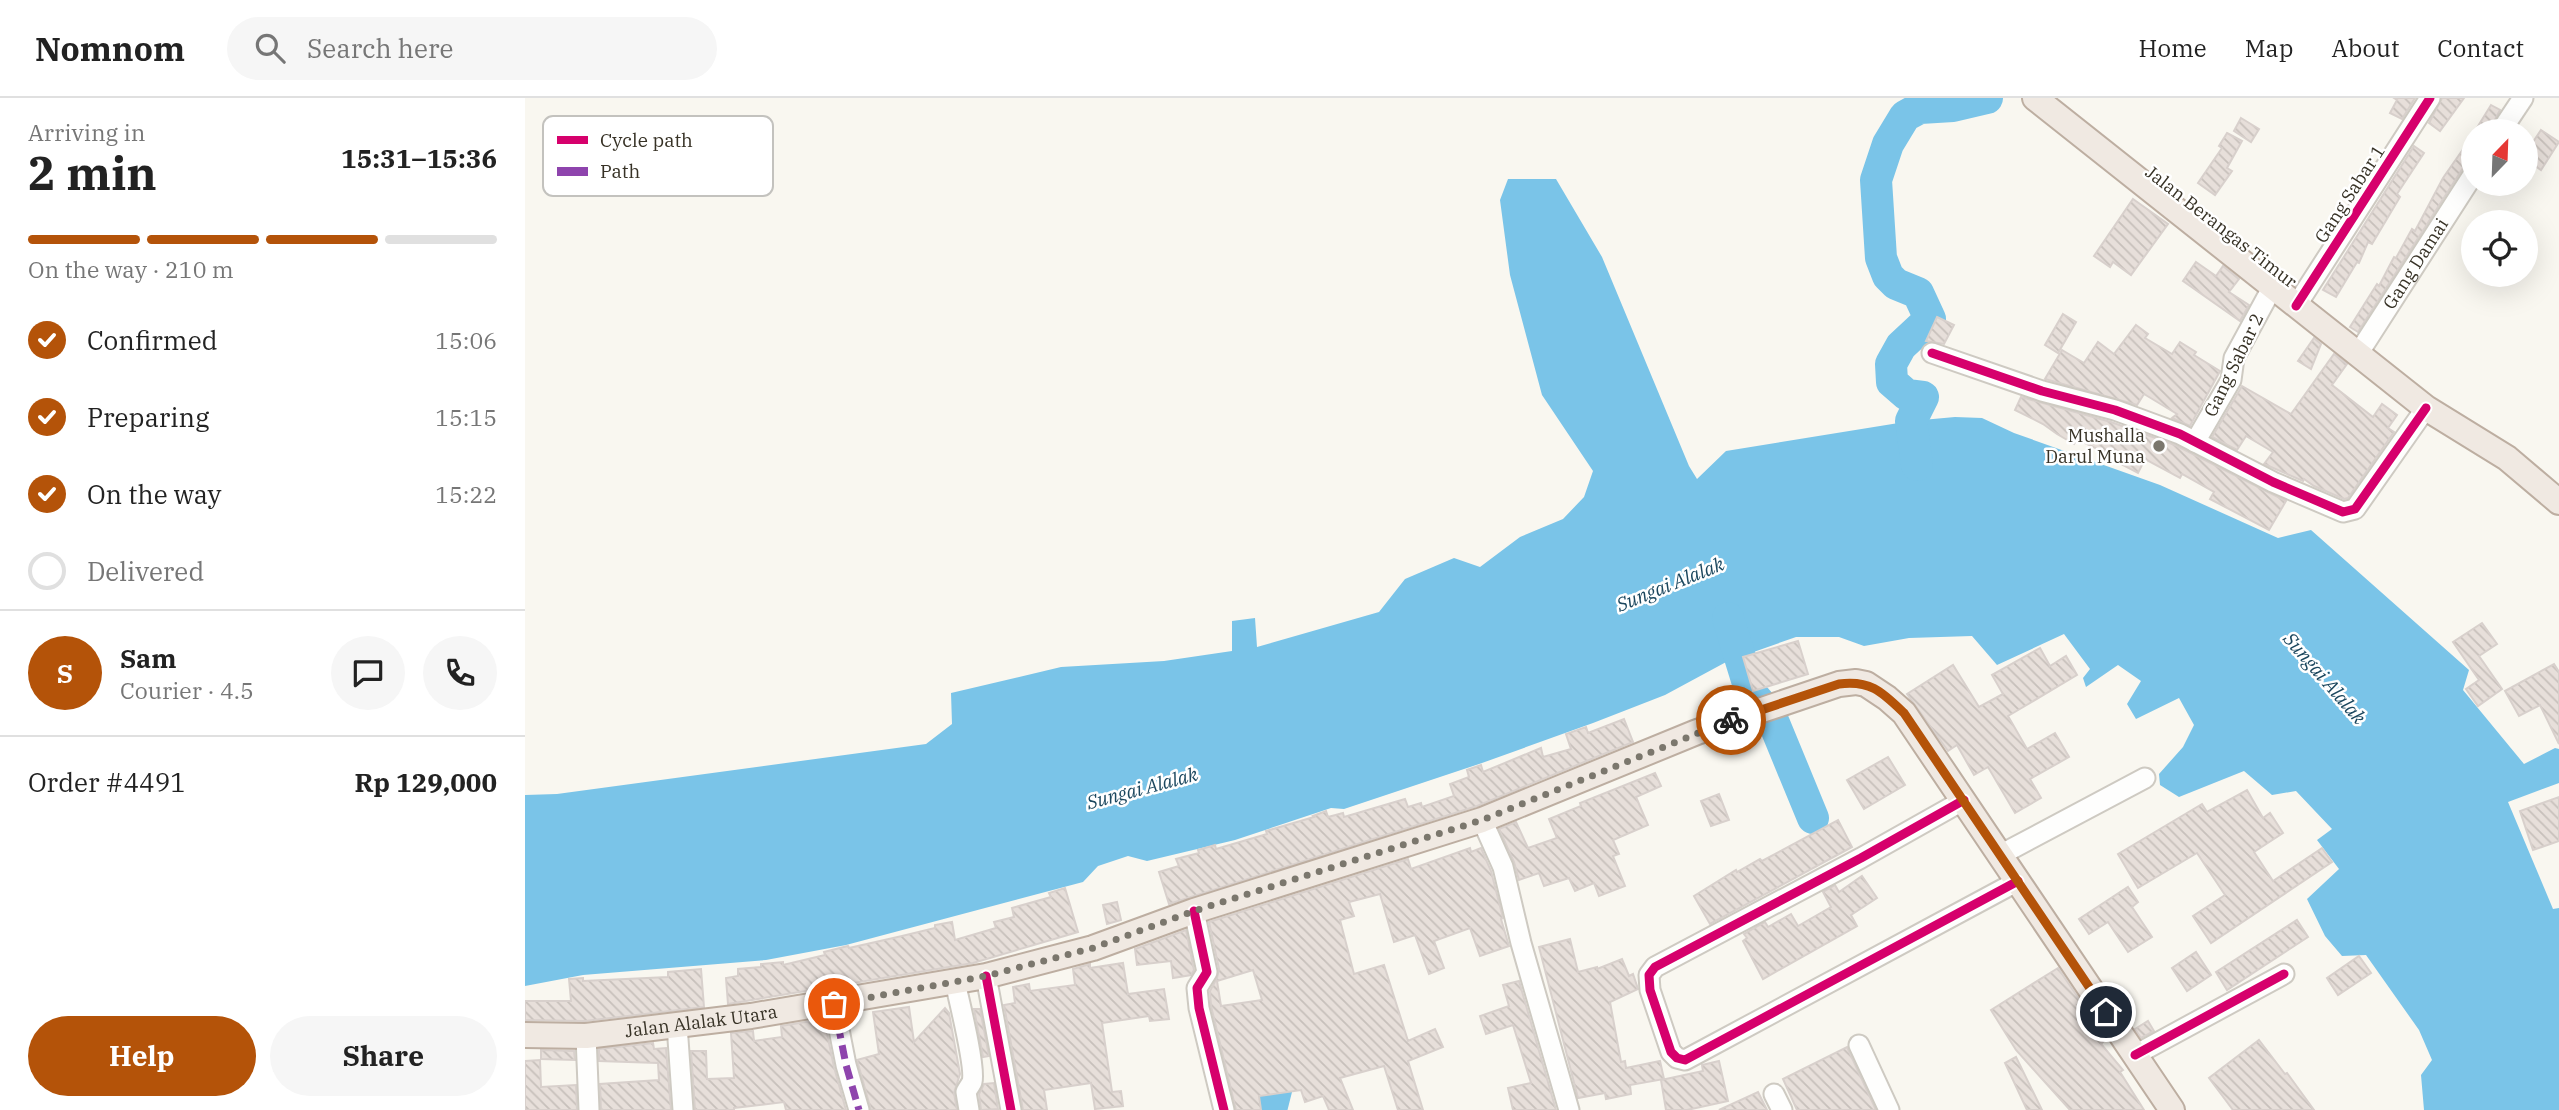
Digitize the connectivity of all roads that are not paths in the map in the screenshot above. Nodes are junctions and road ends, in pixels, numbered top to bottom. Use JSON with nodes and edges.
{"nodes":[{"id":1,"x":2035,"y":98,"type":"edge"},
{"id":2,"x":2430,"y":98,"type":"edge"},
{"id":3,"x":2523,"y":98,"type":"edge"},
{"id":4,"x":2509,"y":119,"type":"edge"},
{"id":5,"x":2461,"y":194,"type":"edge"},
{"id":6,"x":2272,"y":288,"type":"junction"},
{"id":7,"x":2296,"y":306,"type":"junction"},
{"id":8,"x":1933,"y":353,"type":"dead end"},
{"id":9,"x":2358,"y":354,"type":"junction"},
{"id":10,"x":2425,"y":408,"type":"junction"},
{"id":11,"x":2195,"y":442,"type":"junction"},
{"id":12,"x":2559,"y":502,"type":"edge"},
{"id":13,"x":2145,"y":778,"type":"dead end"},
{"id":14,"x":1964,"y":800,"type":"junction"},
{"id":15,"x":1482,"y":820,"type":"junction"},
{"id":16,"x":2000,"y":855,"type":"junction"},
{"id":17,"x":2018,"y":881,"type":"junction"},
{"id":18,"x":1194,"y":911,"type":"junction"},
{"id":19,"x":2284,"y":974,"type":"dead end"},
{"id":20,"x":986,"y":976,"type":"junction"},
{"id":21,"x":954,"y":982,"type":"junction"},
{"id":22,"x":834,"y":1004,"type":"junction"},
{"id":23,"x":677,"y":1025,"type":"junction"},
{"id":24,"x":525,"y":1035,"type":"edge"},
{"id":25,"x":586,"y":1036,"type":"junction"},
{"id":26,"x":1859,"y":1045,"type":"dead end"},
{"id":27,"x":2135,"y":1055,"type":"junction"},
{"id":28,"x":589,"y":1110,"type":"edge"},
{"id":29,"x":683,"y":1110,"type":"edge"},
{"id":30,"x":859,"y":1110,"type":"edge"},
{"id":31,"x":969,"y":1110,"type":"edge"},
{"id":32,"x":1011,"y":1110,"type":"edge"},
{"id":33,"x":1224,"y":1110,"type":"edge"},
{"id":34,"x":1569,"y":1110,"type":"edge"},
{"id":35,"x":1889,"y":1110,"type":"edge"},
{"id":36,"x":2172,"y":1110,"type":"edge"}],
"edges":[{"from":1,"to":6,"type":"main road","name":"Jalan Berangas Timur"},
{"from":2,"to":7,"type":"street","name":"Gang Sabar 1"},
{"from":3,"to":4,"type":"street"},
{"from":5,"to":9,"type":"street","name":"Gang Damai"},
{"from":6,"to":7,"type":"main road","name":"Jalan Berangas Timur"},
{"from":6,"to":11,"type":"street","name":"Gang Sabar 2"},
{"from":7,"to":9,"type":"main road","name":"Jalan Berangas Timur"},
{"from":8,"to":11,"type":"street"},
{"from":9,"to":10,"type":"main road","name":"Jalan Berangas Timur"},
{"from":10,"to":11,"type":"street"},
{"from":10,"to":12,"type":"main road","name":"Jalan Berangas Timur"},
{"from":13,"to":16,"type":"street"},
{"from":14,"to":15,"type":"main road","name":"Jalan Alalak Utara"},
{"from":14,"to":16,"type":"main road","name":"Jalan Alalak Utara"},
{"from":14,"to":17,"type":"street"},
{"from":15,"to":18,"type":"main road","name":"Jalan Alalak Utara"},
{"from":15,"to":34,"type":"street"},
{"from":16,"to":17,"type":"main road","name":"Jalan Alalak Utara"},
{"from":17,"to":27,"type":"main road","name":"Jalan Alalak Utara"},
{"from":18,"to":20,"type":"main road","name":"Jalan Alalak Utara"},
{"from":18,"to":33,"type":"street"},
{"from":19,"to":27,"type":"street"},
{"from":20,"to":21,"type":"main road","name":"Jalan Alalak Utara"},
{"from":20,"to":32,"type":"street"},
{"from":21,"to":22,"type":"main road","name":"Jalan Alalak Utara"},
{"from":21,"to":31,"type":"street"},
{"from":22,"to":23,"type":"main road","name":"Jalan Alalak Utara"},
{"from":22,"to":30,"type":"street"},
{"from":23,"to":25,"type":"main road","name":"Jalan Alalak Utara"},
{"from":23,"to":29,"type":"street"},
{"from":24,"to":25,"type":"main road","name":"Jalan Alalak Utara"},
{"from":25,"to":28,"type":"street"},
{"from":26,"to":35,"type":"street"},
{"from":27,"to":36,"type":"main road","name":"Jalan Alalak Utara"}]}
